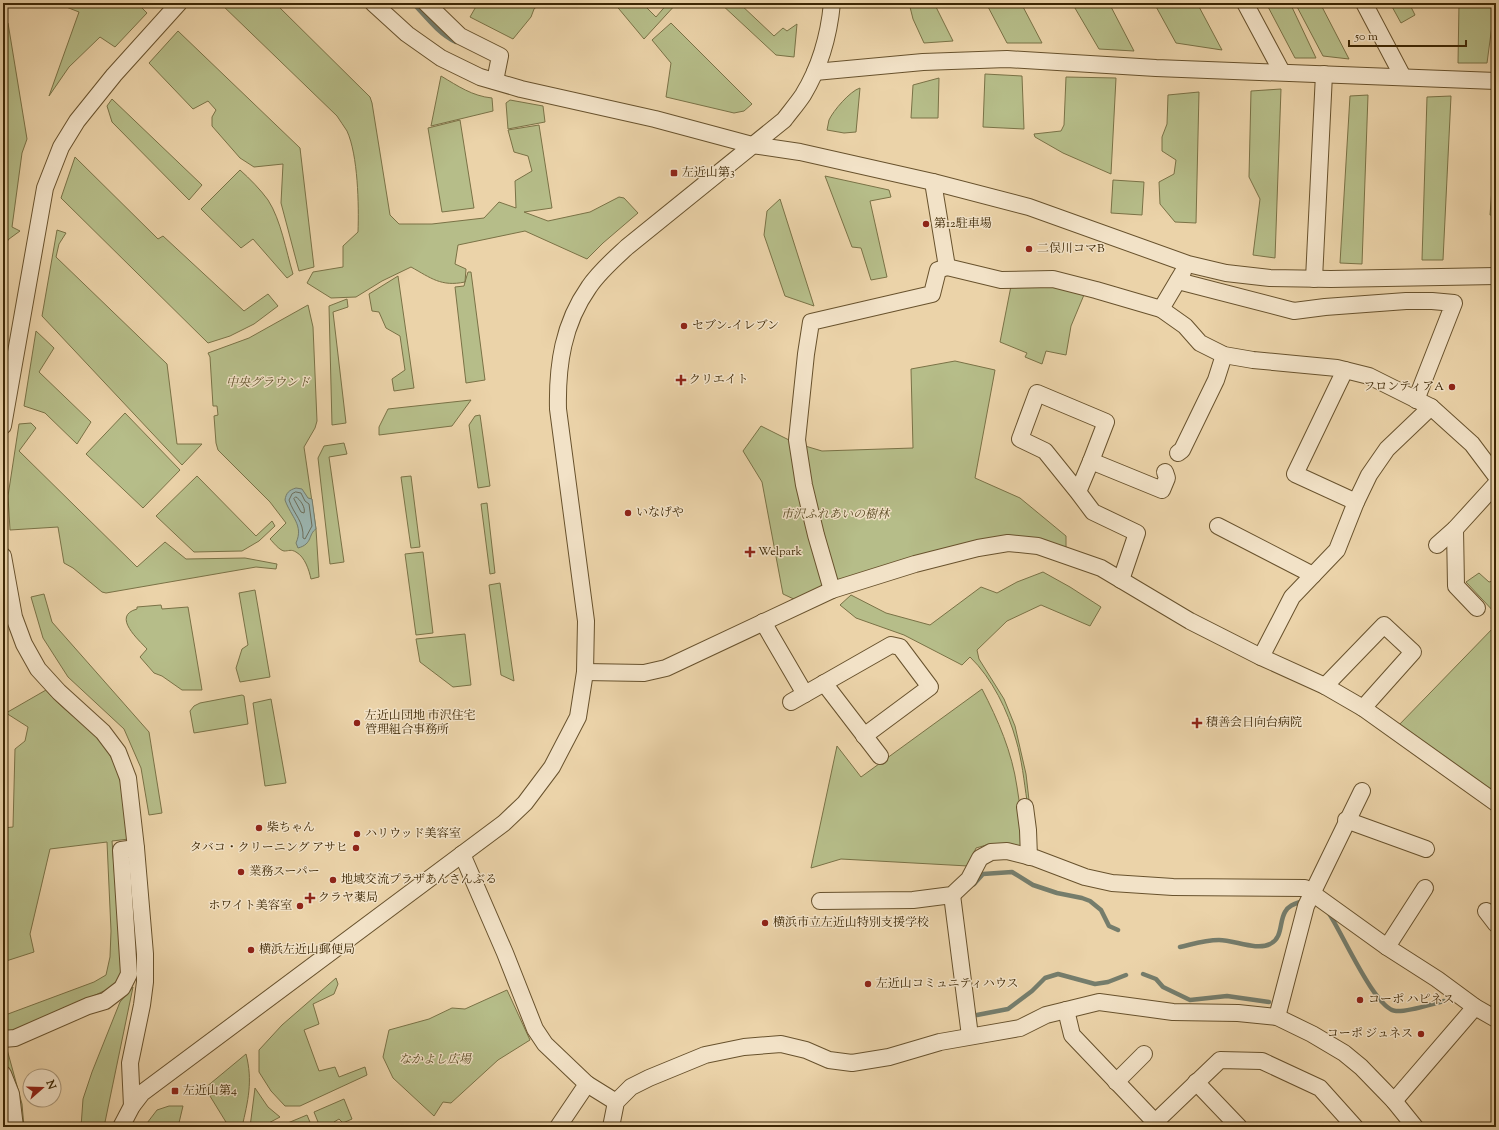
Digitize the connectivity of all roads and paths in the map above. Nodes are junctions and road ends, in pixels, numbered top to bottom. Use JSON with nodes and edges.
{"nodes":[{"id":1,"x":179,"y":3,"type":"edge"},
{"id":2,"x":372,"y":3,"type":"edge"},
{"id":3,"x":426,"y":3,"type":"edge"},
{"id":4,"x":832,"y":3,"type":"edge"},
{"id":5,"x":1245,"y":3,"type":"edge"},
{"id":6,"x":1364,"y":3,"type":"edge"},
{"id":7,"x":815,"y":72,"type":"junction"},
{"id":8,"x":1282,"y":72,"type":"junction"},
{"id":9,"x":1324,"y":74,"type":"junction"},
{"id":10,"x":1403,"y":77,"type":"junction"},
{"id":11,"x":495,"y":81,"type":"junction"},
{"id":12,"x":1496,"y":81,"type":"edge"},
{"id":13,"x":752,"y":145,"type":"junction"},
{"id":14,"x":933,"y":182,"type":"junction"},
{"id":15,"x":1188,"y":264,"type":"junction"},
{"id":16,"x":948,"y":266,"type":"junction"},
{"id":17,"x":1496,"y":276,"type":"edge"},
{"id":18,"x":1314,"y":279,"type":"junction"},
{"id":19,"x":1178,"y":281,"type":"junction"},
{"id":20,"x":1161,"y":309,"type":"junction"},
{"id":21,"x":1224,"y":356,"type":"junction"},
{"id":22,"x":1345,"y":370,"type":"junction"},
{"id":23,"x":1416,"y":400,"type":"junction"},
{"id":24,"x":1431,"y":407,"type":"junction"},
{"id":25,"x":3,"y":426,"type":"edge"},
{"id":26,"x":1178,"y":453,"type":"dead end"},
{"id":27,"x":1091,"y":462,"type":"junction"},
{"id":28,"x":1165,"y":472,"type":"dead end"},
{"id":29,"x":1496,"y":476,"type":"edge"},
{"id":30,"x":1496,"y":484,"type":"edge"},
{"id":31,"x":1078,"y":492,"type":"junction"},
{"id":32,"x":1356,"y":502,"type":"junction"},
{"id":33,"x":1218,"y":526,"type":"dead end"},
{"id":34,"x":1455,"y":529,"type":"junction"},
{"id":35,"x":1438,"y":545,"type":"dead end"},
{"id":36,"x":3,"y":556,"type":"edge"},
{"id":37,"x":1313,"y":575,"type":"junction"},
{"id":38,"x":1121,"y":580,"type":"junction"},
{"id":39,"x":832,"y":590,"type":"junction"},
{"id":40,"x":1477,"y":608,"type":"dead end"},
{"id":41,"x":763,"y":622,"type":"junction"},
{"id":42,"x":1261,"y":657,"type":"junction"},
{"id":43,"x":585,"y":672,"type":"junction"},
{"id":44,"x":824,"y":683,"type":"junction"},
{"id":45,"x":1325,"y":686,"type":"junction"},
{"id":46,"x":805,"y":694,"type":"junction"},
{"id":47,"x":791,"y":702,"type":"dead end"},
{"id":48,"x":1363,"y":708,"type":"junction"},
{"id":49,"x":864,"y":736,"type":"junction"},
{"id":50,"x":880,"y":756,"type":"dead end"},
{"id":51,"x":1362,"y":791,"type":"dead end"},
{"id":52,"x":1496,"y":803,"type":"edge"},
{"id":53,"x":1025,"y":807,"type":"dead end"},
{"id":54,"x":1346,"y":820,"type":"junction"},
{"id":55,"x":136,"y":848,"type":"junction"},
{"id":56,"x":1426,"y":849,"type":"dead end"},
{"id":57,"x":462,"y":854,"type":"junction"},
{"id":58,"x":1029,"y":857,"type":"junction"},
{"id":59,"x":1425,"y":888,"type":"dead end"},
{"id":60,"x":1313,"y":893,"type":"junction"},
{"id":61,"x":952,"y":895,"type":"junction"},
{"id":62,"x":820,"y":901,"type":"dead end"},
{"id":63,"x":1486,"y":911,"type":"dead end"},
{"id":64,"x":1496,"y":924,"type":"edge"},
{"id":65,"x":1387,"y":947,"type":"junction"},
{"id":66,"x":1475,"y":1007,"type":"junction"},
{"id":67,"x":1066,"y":1010,"type":"junction"},
{"id":68,"x":1277,"y":1018,"type":"junction"},
{"id":69,"x":1496,"y":1019,"type":"edge"},
{"id":70,"x":970,"y":1036,"type":"junction"},
{"id":71,"x":3,"y":1039,"type":"edge"},
{"id":72,"x":1144,"y":1054,"type":"dead end"},
{"id":73,"x":3,"y":1074,"type":"edge"},
{"id":74,"x":1116,"y":1082,"type":"junction"},
{"id":75,"x":1196,"y":1082,"type":"junction"},
{"id":76,"x":587,"y":1084,"type":"junction"},
{"id":77,"x":1394,"y":1101,"type":"junction"},
{"id":78,"x":616,"y":1102,"type":"junction"},
{"id":79,"x":132,"y":1106,"type":"junction"},
{"id":80,"x":1153,"y":1125,"type":"edge"},
{"id":81,"x":15,"y":1127,"type":"edge"},
{"id":82,"x":121,"y":1127,"type":"edge"},
{"id":83,"x":558,"y":1127,"type":"edge"},
{"id":84,"x":611,"y":1127,"type":"edge"},
{"id":85,"x":1239,"y":1127,"type":"edge"},
{"id":86,"x":1355,"y":1127,"type":"edge"},
{"id":87,"x":1415,"y":1127,"type":"edge"}],
"edges":[{"from":1,"to":25,"type":"street"},
{"from":2,"to":11,"type":"street"},
{"from":3,"to":11,"type":"street"},
{"from":4,"to":7,"type":"street"},
{"from":5,"to":8,"type":"street"},
{"from":6,"to":10,"type":"street"},
{"from":7,"to":8,"type":"street"},
{"from":7,"to":13,"type":"street"},
{"from":8,"to":9,"type":"street"},
{"from":9,"to":10,"type":"street"},
{"from":9,"to":18,"type":"street"},
{"from":10,"to":12,"type":"street"},
{"from":11,"to":13,"type":"street"},
{"from":13,"to":14,"type":"street"},
{"from":13,"to":43,"type":"street"},
{"from":14,"to":15,"type":"street"},
{"from":14,"to":16,"type":"street"},
{"from":15,"to":18,"type":"street"},
{"from":15,"to":19,"type":"street"},
{"from":16,"to":20,"type":"street"},
{"from":16,"to":39,"type":"street"},
{"from":17,"to":18,"type":"street"},
{"from":19,"to":20,"type":"street"},
{"from":19,"to":23,"type":"street"},
{"from":20,"to":21,"type":"street"},
{"from":21,"to":22,"type":"street"},
{"from":21,"to":26,"type":"street"},
{"from":22,"to":23,"type":"street"},
{"from":22,"to":32,"type":"street"},
{"from":23,"to":24,"type":"street"},
{"from":24,"to":29,"type":"street"},
{"from":24,"to":32,"type":"street"},
{"from":27,"to":28,"type":"street"},
{"from":27,"to":31,"type":"street"},
{"from":27,"to":31,"type":"street"},
{"from":30,"to":34,"type":"street"},
{"from":31,"to":38,"type":"street"},
{"from":32,"to":37,"type":"street"},
{"from":33,"to":37,"type":"street"},
{"from":34,"to":35,"type":"street"},
{"from":34,"to":40,"type":"street"},
{"from":36,"to":55,"type":"street"},
{"from":37,"to":42,"type":"street"},
{"from":38,"to":39,"type":"street"},
{"from":38,"to":42,"type":"street"},
{"from":39,"to":41,"type":"street"},
{"from":41,"to":43,"type":"street"},
{"from":41,"to":46,"type":"street"},
{"from":42,"to":45,"type":"street"},
{"from":43,"to":57,"type":"street"},
{"from":44,"to":46,"type":"street"},
{"from":44,"to":49,"type":"street"},
{"from":44,"to":49,"type":"street"},
{"from":45,"to":48,"type":"street"},
{"from":45,"to":48,"type":"street"},
{"from":46,"to":47,"type":"street"},
{"from":48,"to":52,"type":"street"},
{"from":49,"to":50,"type":"street"},
{"from":51,"to":54,"type":"street"},
{"from":53,"to":58,"type":"street"},
{"from":54,"to":56,"type":"street"},
{"from":54,"to":60,"type":"street"},
{"from":55,"to":71,"type":"street"},
{"from":55,"to":79,"type":"street"},
{"from":57,"to":76,"type":"street"},
{"from":57,"to":79,"type":"street"},
{"from":58,"to":60,"type":"street"},
{"from":58,"to":61,"type":"street"},
{"from":59,"to":65,"type":"street"},
{"from":60,"to":65,"type":"street"},
{"from":60,"to":68,"type":"street"},
{"from":61,"to":62,"type":"street"},
{"from":61,"to":70,"type":"street"},
{"from":63,"to":64,"type":"street"},
{"from":65,"to":66,"type":"street"},
{"from":66,"to":69,"type":"street"},
{"from":66,"to":77,"type":"street"},
{"from":67,"to":68,"type":"street"},
{"from":67,"to":70,"type":"street"},
{"from":67,"to":74,"type":"street"},
{"from":68,"to":77,"type":"street"},
{"from":70,"to":78,"type":"street"},
{"from":72,"to":74,"type":"street"},
{"from":73,"to":81,"type":"street"},
{"from":74,"to":80,"type":"street"},
{"from":75,"to":80,"type":"street"},
{"from":75,"to":85,"type":"street"},
{"from":75,"to":86,"type":"street"},
{"from":76,"to":78,"type":"street"},
{"from":76,"to":83,"type":"street"},
{"from":77,"to":87,"type":"street"},
{"from":78,"to":84,"type":"street"},
{"from":79,"to":82,"type":"street"}]}
